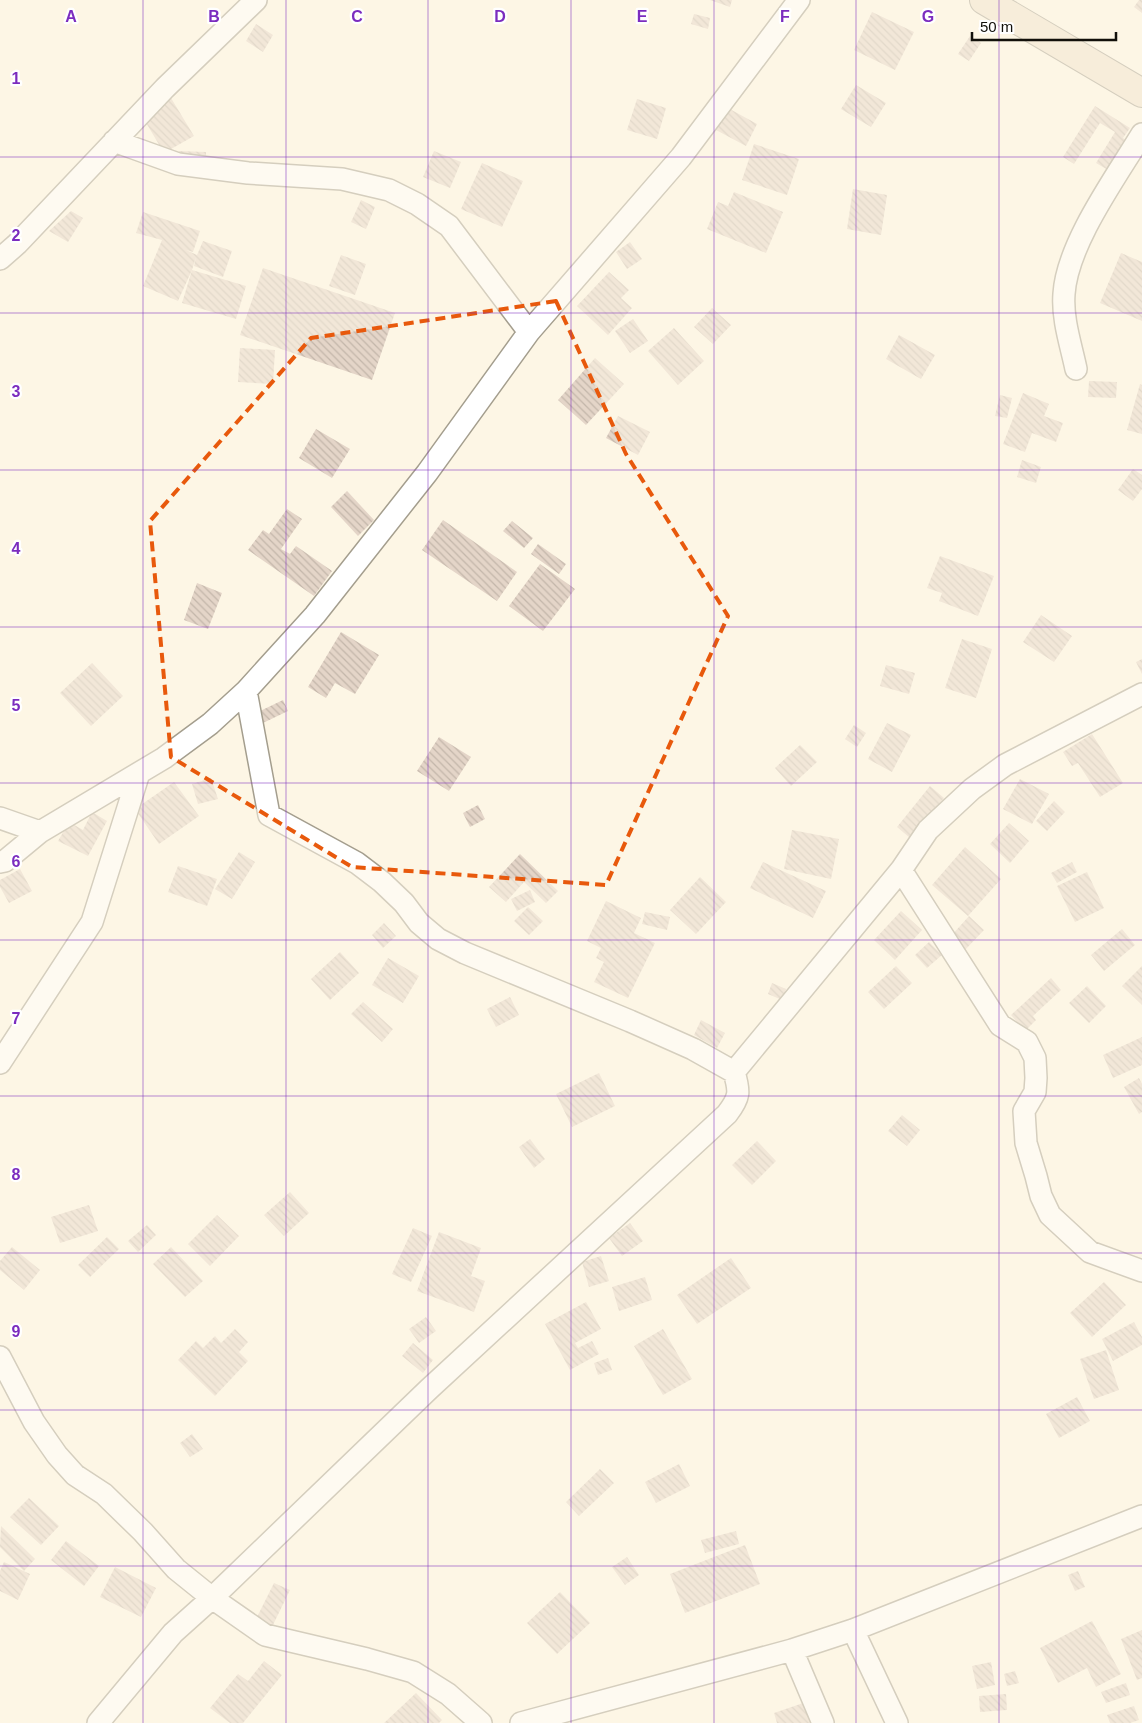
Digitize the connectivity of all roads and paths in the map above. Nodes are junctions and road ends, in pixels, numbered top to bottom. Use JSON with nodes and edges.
{"nodes":[{"id":1,"x":256,"y":0,"type":"edge"},
{"id":2,"x":799,"y":0,"type":"edge"},
{"id":3,"x":984,"y":0,"type":"edge"},
{"id":4,"x":1142,"y":93,"type":"edge"},
{"id":5,"x":1142,"y":134,"type":"edge"},
{"id":6,"x":114,"y":141,"type":"junction"},
{"id":7,"x":0,"y":259,"type":"edge"},
{"id":8,"x":529,"y":332,"type":"junction"},
{"id":9,"x":1076,"y":369,"type":"dead end"},
{"id":10,"x":246,"y":691,"type":"junction"},
{"id":11,"x":1142,"y":694,"type":"edge"},
{"id":12,"x":139,"y":773,"type":"junction"},
{"id":13,"x":0,"y":818,"type":"edge"},
{"id":14,"x":40,"y":832,"type":"junction"},
{"id":15,"x":0,"y":862,"type":"edge"},
{"id":16,"x":901,"y":870,"type":"junction"},
{"id":17,"x":0,"y":1063,"type":"edge"},
{"id":18,"x":734,"y":1072,"type":"junction"},
{"id":19,"x":1142,"y":1271,"type":"edge"},
{"id":20,"x":0,"y":1357,"type":"edge"},
{"id":21,"x":1142,"y":1516,"type":"edge"},
{"id":22,"x":212,"y":1598,"type":"junction"},
{"id":23,"x":853,"y":1630,"type":"junction"},
{"id":24,"x":792,"y":1650,"type":"junction"},
{"id":25,"x":98,"y":1723,"type":"edge"},
{"id":26,"x":481,"y":1723,"type":"edge"},
{"id":27,"x":521,"y":1723,"type":"edge"},
{"id":28,"x":823,"y":1723,"type":"edge"},
{"id":29,"x":897,"y":1723,"type":"edge"}],
"edges":[{"from":1,"to":6,"type":"street"},
{"from":2,"to":8,"type":"street"},
{"from":3,"to":4,"type":"main road"},
{"from":5,"to":9,"type":"street"},
{"from":6,"to":7,"type":"street"},
{"from":6,"to":8,"type":"street"},
{"from":8,"to":10,"type":"street"},
{"from":10,"to":12,"type":"street"},
{"from":10,"to":18,"type":"street"},
{"from":11,"to":16,"type":"street"},
{"from":12,"to":14,"type":"street"},
{"from":12,"to":17,"type":"street"},
{"from":13,"to":14,"type":"street"},
{"from":14,"to":15,"type":"street"},
{"from":16,"to":18,"type":"street"},
{"from":16,"to":19,"type":"street"},
{"from":18,"to":22,"type":"street"},
{"from":20,"to":22,"type":"street"},
{"from":21,"to":23,"type":"street"},
{"from":22,"to":25,"type":"street"},
{"from":22,"to":26,"type":"street"},
{"from":23,"to":24,"type":"street"},
{"from":23,"to":29,"type":"street"},
{"from":24,"to":27,"type":"street"},
{"from":24,"to":28,"type":"street"}]}
